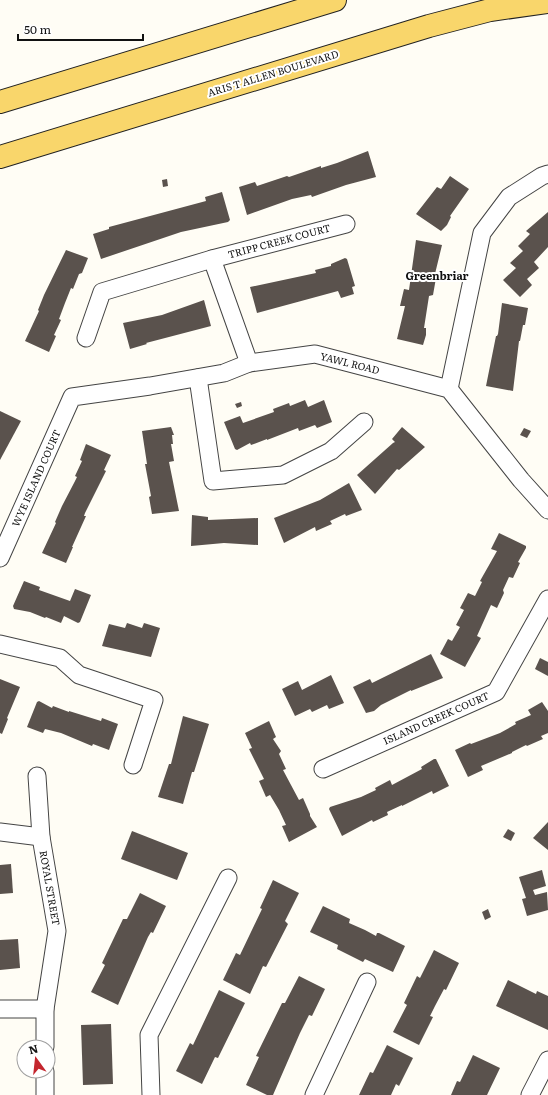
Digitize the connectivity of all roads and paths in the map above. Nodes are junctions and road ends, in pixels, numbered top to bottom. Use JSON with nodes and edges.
{"nodes":[{"id":1,"x":335,"y":0,"type":"edge"},
{"id":2,"x":548,"y":2,"type":"edge"},
{"id":3,"x":0,"y":102,"type":"edge"},
{"id":4,"x":0,"y":157,"type":"edge"},
{"id":5,"x":548,"y":174,"type":"edge"},
{"id":6,"x":346,"y":224,"type":"dead end"},
{"id":7,"x":212,"y":259,"type":"junction"},
{"id":8,"x":86,"y":338,"type":"dead end"},
{"id":9,"x":249,"y":363,"type":"junction"},
{"id":10,"x":198,"y":378,"type":"junction"},
{"id":11,"x":449,"y":389,"type":"junction"},
{"id":12,"x":72,"y":397,"type":"joint"},
{"id":13,"x":364,"y":422,"type":"dead end"},
{"id":14,"x":548,"y":510,"type":"edge"},
{"id":15,"x":0,"y":558,"type":"edge"},
{"id":16,"x":548,"y":599,"type":"edge"},
{"id":17,"x":0,"y":644,"type":"edge"},
{"id":18,"x":133,"y":765,"type":"dead end"},
{"id":19,"x":323,"y":769,"type":"dead end"},
{"id":20,"x":37,"y":776,"type":"dead end"},
{"id":21,"x":0,"y":832,"type":"edge"},
{"id":22,"x":41,"y":837,"type":"junction"},
{"id":23,"x":228,"y":878,"type":"dead end"},
{"id":24,"x":368,"y":982,"type":"dead end"},
{"id":25,"x":45,"y":1008,"type":"junction"},
{"id":26,"x":0,"y":1009,"type":"edge"},
{"id":27,"x":45,"y":1039,"type":"edge"},
{"id":28,"x":548,"y":1060,"type":"edge"},
{"id":29,"x":45,"y":1079,"type":"edge"},
{"id":30,"x":45,"y":1095,"type":"edge"},
{"id":31,"x":151,"y":1095,"type":"edge"},
{"id":32,"x":314,"y":1095,"type":"edge"},
{"id":33,"x":530,"y":1095,"type":"edge"}],
"edges":[{"from":1,"to":3,"type":"main road"},
{"from":2,"to":4,"type":"main road","name":"ARIS T ALLEN BOULEVARD"},
{"from":5,"to":11,"type":"street"},
{"from":6,"to":7,"type":"street","name":"TRIPP CREEK COURT"},
{"from":7,"to":8,"type":"street","name":"TRIPP CREEK COURT"},
{"from":7,"to":9,"type":"street"},
{"from":9,"to":10,"type":"street","name":"YAWL ROAD"},
{"from":9,"to":11,"type":"street","name":"YAWL ROAD"},
{"from":10,"to":12,"type":"street","name":"YAWL ROAD"},
{"from":10,"to":13,"type":"street"},
{"from":11,"to":14,"type":"street"},
{"from":12,"to":15,"type":"street","name":"WYE ISLAND COURT"},
{"from":16,"to":19,"type":"street","name":"ISLAND CREEK COURT"},
{"from":17,"to":18,"type":"street"},
{"from":20,"to":22,"type":"street","name":"ROYAL STREET"},
{"from":21,"to":22,"type":"street"},
{"from":22,"to":25,"type":"street","name":"ROYAL STREET"},
{"from":23,"to":31,"type":"street"},
{"from":24,"to":32,"type":"street"},
{"from":25,"to":26,"type":"street"},
{"from":25,"to":27,"type":"street","name":"ROYAL STREET"},
{"from":28,"to":33,"type":"street"},
{"from":29,"to":30,"type":"street"}]}
